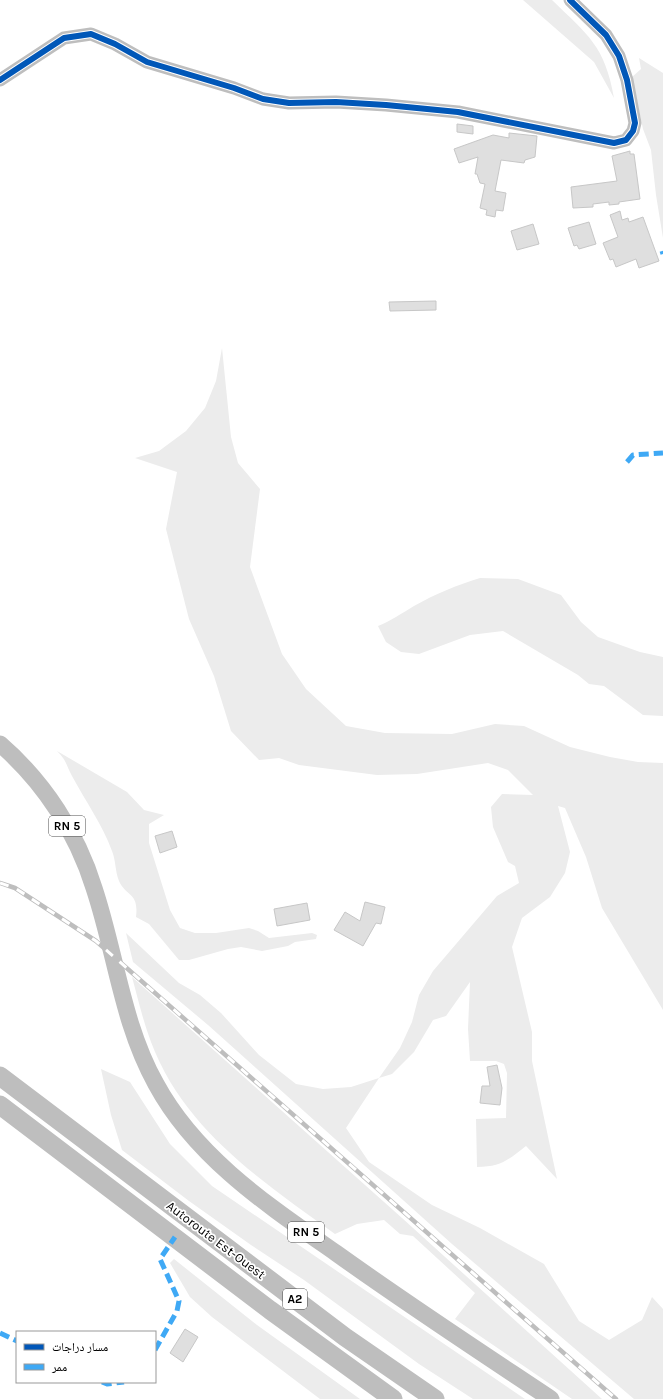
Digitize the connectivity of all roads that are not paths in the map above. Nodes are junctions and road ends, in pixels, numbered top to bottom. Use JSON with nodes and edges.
{"nodes":[{"id":1,"x":570,"y":0,"type":"edge"},
{"id":2,"x":0,"y":80,"type":"edge"},
{"id":3,"x":0,"y":744,"type":"edge"},
{"id":4,"x":0,"y":1076,"type":"edge"},
{"id":5,"x":0,"y":1105,"type":"edge"},
{"id":6,"x":393,"y":1399,"type":"edge"},
{"id":7,"x":435,"y":1399,"type":"edge"},
{"id":8,"x":551,"y":1399,"type":"edge"}],
"edges":[{"from":1,"to":2,"type":"street"},
{"from":3,"to":8,"type":"main road","number":"RN 5"},
{"from":4,"to":7,"type":"highway","name":"Autoroute Est-Ouest","number":"A2"},
{"from":5,"to":6,"type":"highway","name":"Autoroute Est-Ouest","number":"A2"}]}
